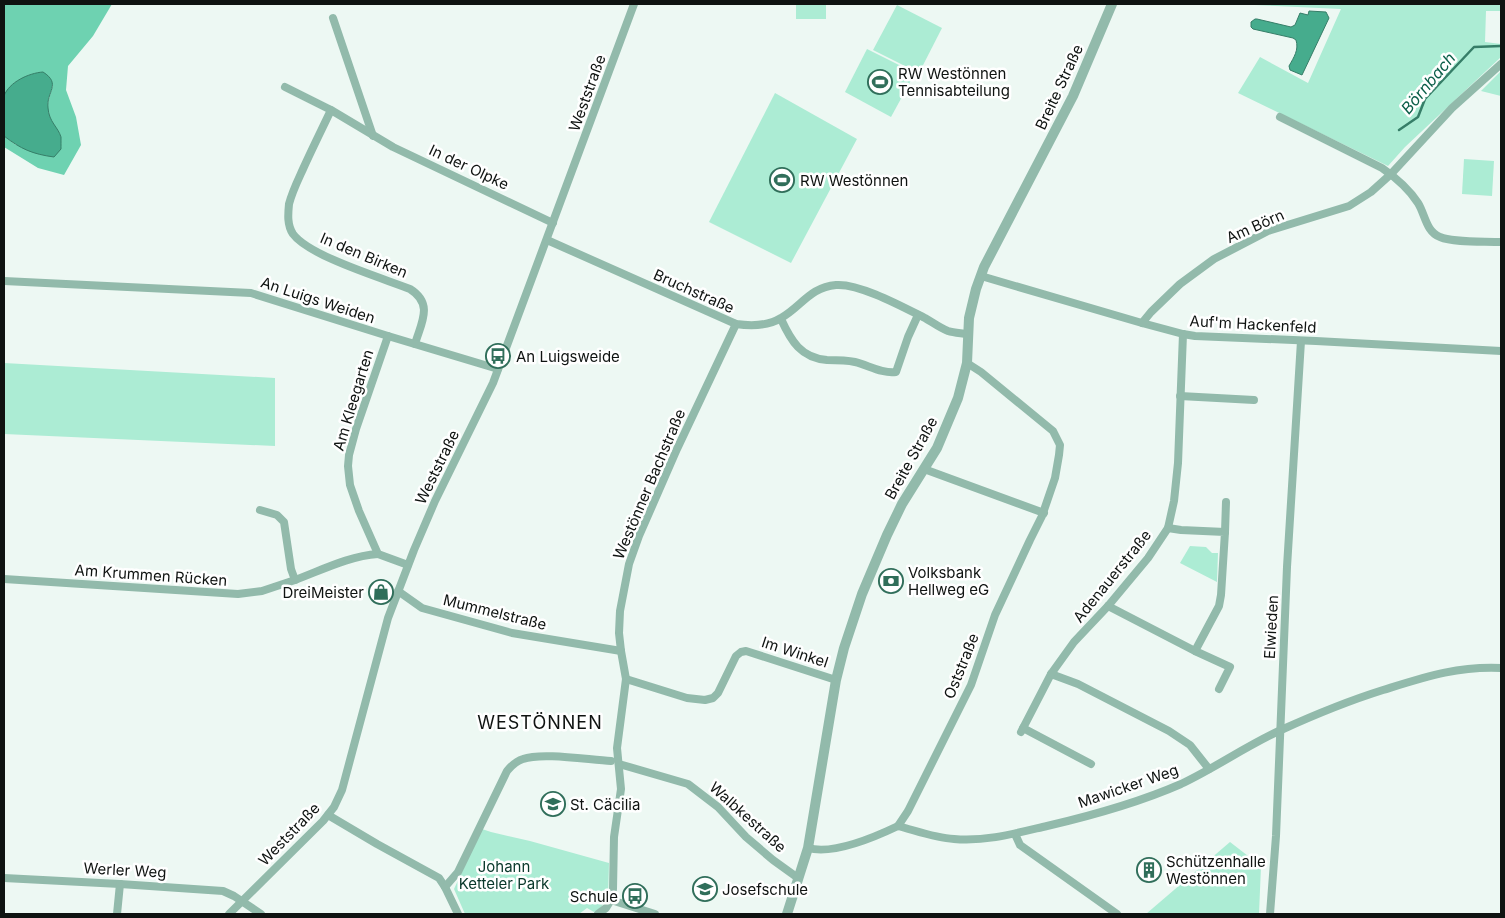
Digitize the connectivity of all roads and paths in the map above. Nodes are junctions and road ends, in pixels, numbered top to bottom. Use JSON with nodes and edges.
{"nodes":[{"id":1,"x":634,"y":4,"type":"edge"},
{"id":2,"x":1112,"y":4,"type":"edge"},
{"id":3,"x":333,"y":18,"type":"dead end"},
{"id":4,"x":1501,"y":64,"type":"edge"},
{"id":5,"x":285,"y":87,"type":"dead end"},
{"id":6,"x":331,"y":110,"type":"junction"},
{"id":7,"x":1280,"y":118,"type":"dead end"},
{"id":8,"x":373,"y":136,"type":"junction"},
{"id":9,"x":1391,"y":174,"type":"junction"},
{"id":10,"x":553,"y":223,"type":"junction"},
{"id":11,"x":547,"y":240,"type":"junction"},
{"id":12,"x":1501,"y":242,"type":"edge"},
{"id":13,"x":981,"y":276,"type":"junction"},
{"id":14,"x":4,"y":281,"type":"edge"},
{"id":15,"x":918,"y":315,"type":"junction"},
{"id":16,"x":781,"y":319,"type":"junction"},
{"id":17,"x":1142,"y":323,"type":"junction"},
{"id":18,"x":736,"y":324,"type":"junction"},
{"id":19,"x":967,"y":334,"type":"junction"},
{"id":20,"x":1183,"y":334,"type":"junction"},
{"id":21,"x":388,"y":336,"type":"junction"},
{"id":22,"x":1301,"y":341,"type":"junction"},
{"id":23,"x":414,"y":344,"type":"junction"},
{"id":24,"x":1501,"y":351,"type":"edge"},
{"id":25,"x":967,"y":363,"type":"junction"},
{"id":26,"x":498,"y":369,"type":"junction"},
{"id":27,"x":1180,"y":396,"type":"junction"},
{"id":28,"x":1254,"y":400,"type":"dead end"},
{"id":29,"x":924,"y":469,"type":"junction"},
{"id":30,"x":1226,"y":502,"type":"dead end"},
{"id":31,"x":260,"y":510,"type":"dead end"},
{"id":32,"x":1044,"y":513,"type":"junction"},
{"id":33,"x":1168,"y":528,"type":"junction"},
{"id":34,"x":1224,"y":532,"type":"junction"},
{"id":35,"x":378,"y":554,"type":"junction"},
{"id":36,"x":408,"y":565,"type":"junction"},
{"id":37,"x":4,"y":579,"type":"edge"},
{"id":38,"x":295,"y":580,"type":"junction"},
{"id":39,"x":398,"y":591,"type":"junction"},
{"id":40,"x":1108,"y":606,"type":"junction"},
{"id":41,"x":1195,"y":650,"type":"junction"},
{"id":42,"x":621,"y":651,"type":"junction"},
{"id":43,"x":1501,"y":668,"type":"edge"},
{"id":44,"x":1050,"y":674,"type":"junction"},
{"id":45,"x":626,"y":679,"type":"junction"},
{"id":46,"x":836,"y":680,"type":"junction"},
{"id":47,"x":1220,"y":689,"type":"dead end"},
{"id":48,"x":1280,"y":730,"type":"junction"},
{"id":49,"x":615,"y":763,"type":"junction"},
{"id":50,"x":1091,"y":764,"type":"dead end"},
{"id":51,"x":1208,"y":769,"type":"junction"},
{"id":52,"x":328,"y":815,"type":"junction"},
{"id":53,"x":898,"y":826,"type":"junction"},
{"id":54,"x":1015,"y":834,"type":"junction"},
{"id":55,"x":808,"y":848,"type":"junction"},
{"id":56,"x":4,"y":878,"type":"edge"},
{"id":57,"x":798,"y":878,"type":"junction"},
{"id":58,"x":120,"y":884,"type":"junction"},
{"id":59,"x":445,"y":887,"type":"junction"},
{"id":60,"x":612,"y":900,"type":"junction"},
{"id":61,"x":242,"y":901,"type":"junction"},
{"id":62,"x":117,"y":914,"type":"edge"},
{"id":63,"x":229,"y":914,"type":"edge"},
{"id":64,"x":261,"y":914,"type":"edge"},
{"id":65,"x":458,"y":914,"type":"edge"},
{"id":66,"x":598,"y":914,"type":"edge"},
{"id":67,"x":655,"y":914,"type":"edge"},
{"id":68,"x":787,"y":914,"type":"edge"},
{"id":69,"x":1117,"y":914,"type":"edge"},
{"id":70,"x":1270,"y":914,"type":"edge"}],
"edges":[{"from":1,"to":10,"type":"street","name":"Weststraße"},
{"from":2,"to":13,"type":"street","name":"Breite Straße"},
{"from":3,"to":8,"type":"street"},
{"from":4,"to":9,"type":"street","name":"Am Börn"},
{"from":5,"to":6,"type":"street","name":"In der Olpke"},
{"from":6,"to":8,"type":"street","name":"In der Olpke"},
{"from":6,"to":23,"type":"street","name":"In den Birken"},
{"from":7,"to":9,"type":"street"},
{"from":8,"to":10,"type":"street","name":"In der Olpke"},
{"from":9,"to":12,"type":"street"},
{"from":9,"to":17,"type":"street","name":"Am Börn"},
{"from":10,"to":11,"type":"street","name":"Weststraße"},
{"from":11,"to":18,"type":"street","name":"Bruchstraße"},
{"from":11,"to":26,"type":"street","name":"Weststraße"},
{"from":13,"to":17,"type":"street","name":"Auf'm Hackenfeld"},
{"from":13,"to":19,"type":"street","name":"Breite Straße"},
{"from":14,"to":21,"type":"street","name":"An Luigs Weiden"},
{"from":15,"to":16,"type":"street","name":"Bruchstraße"},
{"from":15,"to":16,"type":"street"},
{"from":15,"to":19,"type":"street","name":"Bruchstraße"},
{"from":16,"to":18,"type":"street","name":"Bruchstraße"},
{"from":17,"to":20,"type":"street","name":"Auf'm Hackenfeld"},
{"from":18,"to":42,"type":"street","name":"Westönner Bachstraße"},
{"from":19,"to":25,"type":"street","name":"Breite Straße"},
{"from":20,"to":22,"type":"street","name":"Auf'm Hackenfeld"},
{"from":20,"to":27,"type":"street","name":"Adenauerstraße"},
{"from":21,"to":23,"type":"street","name":"An Luigs Weiden"},
{"from":21,"to":35,"type":"street","name":"Am Kleegarten"},
{"from":22,"to":24,"type":"street","name":"Auf'm Hackenfeld"},
{"from":22,"to":48,"type":"street","name":"Elwieden"},
{"from":23,"to":26,"type":"street","name":"An Luigs Weiden"},
{"from":25,"to":29,"type":"street","name":"Breite Straße"},
{"from":25,"to":32,"type":"street","name":"Oststraße"},
{"from":26,"to":36,"type":"street","name":"Weststraße"},
{"from":27,"to":28,"type":"street"},
{"from":27,"to":33,"type":"street","name":"Adenauerstraße"},
{"from":29,"to":32,"type":"street"},
{"from":29,"to":46,"type":"street","name":"Breite Straße"},
{"from":30,"to":34,"type":"street"},
{"from":31,"to":38,"type":"street"},
{"from":32,"to":53,"type":"street","name":"Oststraße"},
{"from":33,"to":34,"type":"street"},
{"from":33,"to":40,"type":"street","name":"Adenauerstraße"},
{"from":34,"to":41,"type":"street"},
{"from":35,"to":36,"type":"street"},
{"from":35,"to":38,"type":"street","name":"Am Krummen Rücken"},
{"from":36,"to":39,"type":"street","name":"Weststraße"},
{"from":37,"to":38,"type":"street","name":"Am Krummen Rücken"},
{"from":39,"to":42,"type":"street","name":"Mummelstraße"},
{"from":39,"to":52,"type":"street","name":"Weststraße"},
{"from":40,"to":41,"type":"street"},
{"from":40,"to":44,"type":"street","name":"Adenauerstraße"},
{"from":41,"to":47,"type":"street"},
{"from":42,"to":45,"type":"street","name":"Westönner Bachstraße"},
{"from":43,"to":48,"type":"street","name":"Mawicker Weg"},
{"from":44,"to":50,"type":"street","name":"Adenauerstraße"},
{"from":44,"to":51,"type":"street"},
{"from":45,"to":46,"type":"street","name":"Im Winkel"},
{"from":45,"to":49,"type":"street","name":"Westönner Bachstraße"},
{"from":46,"to":55,"type":"street","name":"Breite Straße"},
{"from":48,"to":51,"type":"street","name":"Mawicker Weg"},
{"from":48,"to":70,"type":"street","name":"Elwieden"},
{"from":49,"to":57,"type":"street","name":"Walbkestraße"},
{"from":49,"to":59,"type":"street","name":"Walbkestraße"},
{"from":49,"to":60,"type":"street","name":"Westönner Bachstraße"},
{"from":51,"to":54,"type":"street","name":"Mawicker Weg"},
{"from":52,"to":59,"type":"street"},
{"from":52,"to":61,"type":"street","name":"Weststraße"},
{"from":53,"to":54,"type":"street","name":"Mawicker Weg"},
{"from":53,"to":55,"type":"street"},
{"from":54,"to":69,"type":"street"},
{"from":55,"to":57,"type":"street","name":"Breite Straße"},
{"from":56,"to":58,"type":"street","name":"Werler Weg"},
{"from":57,"to":68,"type":"street","name":"Breite Straße"},
{"from":58,"to":61,"type":"street","name":"Werler Weg"},
{"from":58,"to":62,"type":"street"},
{"from":59,"to":65,"type":"street"},
{"from":60,"to":66,"type":"street"},
{"from":60,"to":67,"type":"street"},
{"from":61,"to":63,"type":"street","name":"Weststraße"},
{"from":61,"to":64,"type":"street","name":"Werler Weg"}]}
